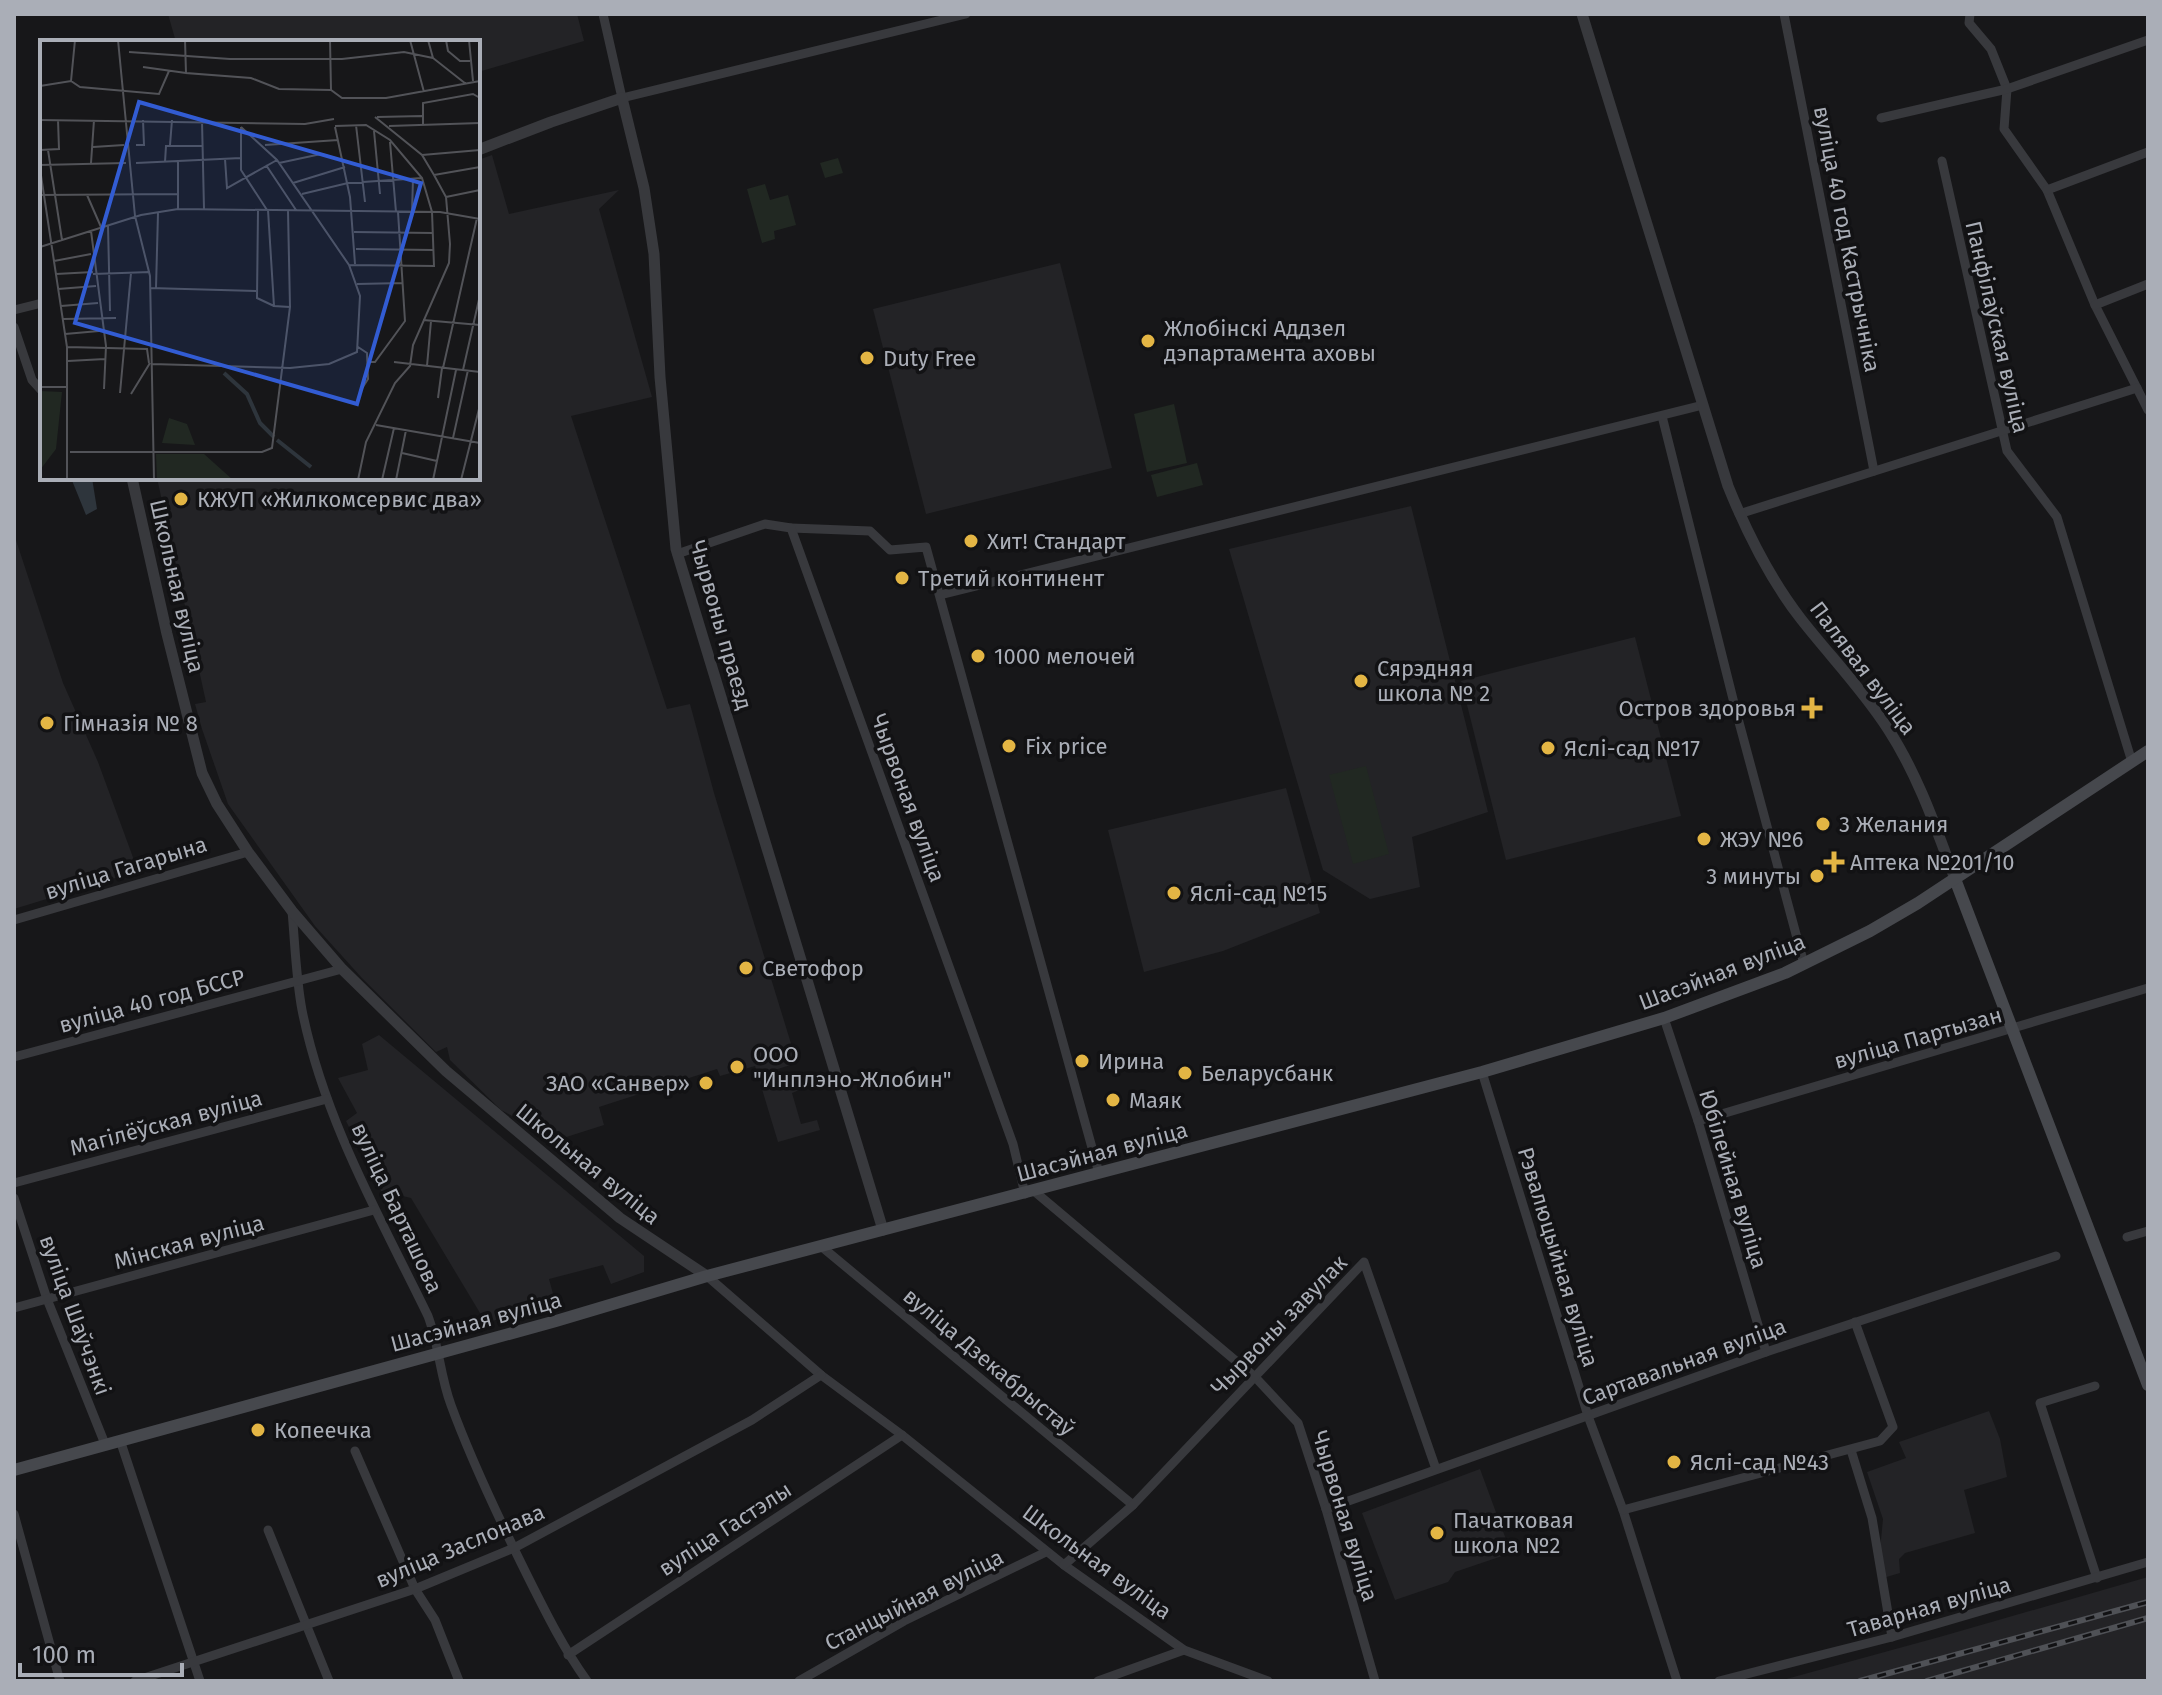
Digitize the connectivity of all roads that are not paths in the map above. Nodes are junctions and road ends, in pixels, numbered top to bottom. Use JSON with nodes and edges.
{"nodes":[{"id":1,"x":603,"y":14,"type":"edge"},
{"id":2,"x":966,"y":14,"type":"edge"},
{"id":3,"x":1582,"y":14,"type":"edge"},
{"id":4,"x":1784,"y":14,"type":"edge"},
{"id":5,"x":1970,"y":14,"type":"edge"},
{"id":6,"x":2148,"y":40,"type":"edge"},
{"id":7,"x":2007,"y":89,"type":"junction"},
{"id":8,"x":622,"y":98,"type":"junction"},
{"id":9,"x":1881,"y":118,"type":"dead end"},
{"id":10,"x":480,"y":149,"type":"edge"},
{"id":11,"x":2148,"y":152,"type":"edge"},
{"id":12,"x":1942,"y":161,"type":"dead end"},
{"id":13,"x":2047,"y":190,"type":"junction"},
{"id":14,"x":2148,"y":284,"type":"edge"},
{"id":15,"x":40,"y":304,"type":"edge"},
{"id":16,"x":2095,"y":305,"type":"junction"},
{"id":17,"x":14,"y":310,"type":"edge"},
{"id":18,"x":14,"y":327,"type":"edge"},
{"id":19,"x":40,"y":389,"type":"edge"},
{"id":20,"x":2142,"y":392,"type":"edge"},
{"id":21,"x":1703,"y":405,"type":"junction"},
{"id":22,"x":2148,"y":410,"type":"edge"},
{"id":23,"x":1662,"y":416,"type":"junction"},
{"id":24,"x":2002,"y":432,"type":"junction"},
{"id":25,"x":1874,"y":471,"type":"junction"},
{"id":26,"x":132,"y":480,"type":"edge"},
{"id":27,"x":1739,"y":514,"type":"junction"},
{"id":28,"x":791,"y":528,"type":"junction"},
{"id":29,"x":677,"y":554,"type":"junction"},
{"id":30,"x":940,"y":595,"type":"junction"},
{"id":31,"x":2148,"y":751,"type":"edge"},
{"id":32,"x":2132,"y":762,"type":"junction"},
{"id":33,"x":248,"y":852,"type":"junction"},
{"id":34,"x":1955,"y":879,"type":"junction"},
{"id":35,"x":292,"y":911,"type":"junction"},
{"id":36,"x":14,"y":920,"type":"edge"},
{"id":37,"x":1804,"y":964,"type":"junction"},
{"id":38,"x":342,"y":969,"type":"junction"},
{"id":39,"x":299,"y":980,"type":"junction"},
{"id":40,"x":2148,"y":988,"type":"edge"},
{"id":41,"x":1664,"y":1018,"type":"junction"},
{"id":42,"x":2011,"y":1029,"type":"junction"},
{"id":43,"x":14,"y":1057,"type":"edge"},
{"id":44,"x":1482,"y":1072,"type":"junction"},
{"id":45,"x":327,"y":1099,"type":"junction"},
{"id":46,"x":1698,"y":1121,"type":"junction"},
{"id":47,"x":1099,"y":1173,"type":"junction"},
{"id":48,"x":14,"y":1183,"type":"edge"},
{"id":49,"x":1030,"y":1192,"type":"junction"},
{"id":50,"x":14,"y":1198,"type":"edge"},
{"id":51,"x":374,"y":1210,"type":"junction"},
{"id":52,"x":883,"y":1230,"type":"junction"},
{"id":53,"x":2148,"y":1231,"type":"edge"},
{"id":54,"x":2127,"y":1237,"type":"dead end"},
{"id":55,"x":822,"y":1247,"type":"junction"},
{"id":56,"x":2056,"y":1256,"type":"dead end"},
{"id":57,"x":707,"y":1276,"type":"junction"},
{"id":58,"x":47,"y":1299,"type":"junction"},
{"id":59,"x":14,"y":1308,"type":"edge"},
{"id":60,"x":1855,"y":1322,"type":"junction"},
{"id":61,"x":1766,"y":1352,"type":"junction"},
{"id":62,"x":436,"y":1353,"type":"junction"},
{"id":63,"x":821,"y":1375,"type":"junction"},
{"id":64,"x":1255,"y":1377,"type":"junction"},
{"id":65,"x":2148,"y":1385,"type":"edge"},
{"id":66,"x":2095,"y":1386,"type":"dead end"},
{"id":67,"x":1588,"y":1416,"type":"junction"},
{"id":68,"x":902,"y":1435,"type":"junction"},
{"id":69,"x":120,"y":1440,"type":"junction"},
{"id":70,"x":105,"y":1444,"type":"junction"},
{"id":71,"x":1851,"y":1450,"type":"junction"},
{"id":72,"x":355,"y":1451,"type":"dead end"},
{"id":73,"x":1436,"y":1469,"type":"junction"},
{"id":74,"x":14,"y":1470,"type":"edge"},
{"id":75,"x":1133,"y":1505,"type":"junction"},
{"id":76,"x":1326,"y":1509,"type":"junction"},
{"id":77,"x":1623,"y":1510,"type":"junction"},
{"id":78,"x":14,"y":1514,"type":"edge"},
{"id":79,"x":268,"y":1530,"type":"dead end"},
{"id":80,"x":514,"y":1548,"type":"junction"},
{"id":81,"x":1046,"y":1552,"type":"junction"},
{"id":82,"x":2148,"y":1562,"type":"edge"},
{"id":83,"x":1064,"y":1565,"type":"junction"},
{"id":84,"x":2097,"y":1578,"type":"junction"},
{"id":85,"x":415,"y":1589,"type":"junction"},
{"id":86,"x":307,"y":1625,"type":"junction"},
{"id":87,"x":1892,"y":1637,"type":"junction"},
{"id":88,"x":1184,"y":1650,"type":"junction"},
{"id":89,"x":568,"y":1655,"type":"junction"},
{"id":90,"x":192,"y":1661,"type":"junction"},
{"id":91,"x":60,"y":1681,"type":"edge"},
{"id":92,"x":135,"y":1681,"type":"edge"},
{"id":93,"x":200,"y":1681,"type":"edge"},
{"id":94,"x":329,"y":1681,"type":"edge"},
{"id":95,"x":459,"y":1681,"type":"edge"},
{"id":96,"x":587,"y":1681,"type":"edge"},
{"id":97,"x":799,"y":1681,"type":"edge"},
{"id":98,"x":1098,"y":1681,"type":"edge"},
{"id":99,"x":1268,"y":1681,"type":"edge"},
{"id":100,"x":1375,"y":1681,"type":"edge"},
{"id":101,"x":1677,"y":1681,"type":"edge"},
{"id":102,"x":1719,"y":1681,"type":"edge"}],
"edges":[{"from":1,"to":8,"type":"street","name":"Чырвоны праезд"},
{"from":2,"to":8,"type":"street"},
{"from":3,"to":21,"type":"street","name":"Палявая вуліца"},
{"from":4,"to":25,"type":"street","name":"вуліца 40 год Кастрычніка"},
{"from":5,"to":7,"type":"street"},
{"from":6,"to":7,"type":"street"},
{"from":7,"to":9,"type":"street"},
{"from":7,"to":13,"type":"street"},
{"from":8,"to":10,"type":"street"},
{"from":8,"to":29,"type":"street","name":"Чырвоны праезд"},
{"from":11,"to":13,"type":"street"},
{"from":12,"to":24,"type":"street","name":"Панфілаўская вуліца"},
{"from":13,"to":16,"type":"street"},
{"from":14,"to":16,"type":"street"},
{"from":15,"to":17,"type":"street"},
{"from":16,"to":20,"type":"street"},
{"from":18,"to":19,"type":"street"},
{"from":20,"to":22,"type":"street"},
{"from":20,"to":24,"type":"street"},
{"from":21,"to":23,"type":"street"},
{"from":21,"to":27,"type":"street","name":"Палявая вуліца"},
{"from":23,"to":30,"type":"street"},
{"from":23,"to":37,"type":"street"},
{"from":24,"to":25,"type":"street"},
{"from":24,"to":32,"type":"street","name":"Панфілаўская вуліца"},
{"from":25,"to":27,"type":"street"},
{"from":26,"to":33,"type":"street","name":"Школьная вуліца"},
{"from":27,"to":34,"type":"street","name":"Палявая вуліца"},
{"from":28,"to":29,"type":"street"},
{"from":28,"to":30,"type":"street"},
{"from":28,"to":49,"type":"street","name":"Чырвоная вуліца"},
{"from":29,"to":52,"type":"street","name":"Чырвоны праезд"},
{"from":30,"to":47,"type":"street"},
{"from":31,"to":32,"type":"main road","name":"Шасэйная вуліца"},
{"from":32,"to":34,"type":"main road","name":"Шасэйная вуліца"},
{"from":33,"to":35,"type":"street","name":"Школьная вуліца"},
{"from":33,"to":36,"type":"street","name":"вуліца Гагарына"},
{"from":34,"to":37,"type":"main road","name":"Шасэйная вуліца"},
{"from":34,"to":42,"type":"main road","name":"Палявая вуліца"},
{"from":35,"to":38,"type":"street","name":"Школьная вуліца"},
{"from":35,"to":39,"type":"street","name":"вуліца Барташова"},
{"from":37,"to":41,"type":"main road","name":"Шасэйная вуліца"},
{"from":38,"to":39,"type":"street","name":"вуліца 40 год БССР"},
{"from":38,"to":57,"type":"street","name":"Школьная вуліца"},
{"from":39,"to":43,"type":"street","name":"вуліца 40 год БССР"},
{"from":39,"to":45,"type":"street","name":"вуліца Барташова"},
{"from":40,"to":42,"type":"street","name":"вуліца Партызан"},
{"from":41,"to":44,"type":"main road","name":"Шасэйная вуліца"},
{"from":41,"to":46,"type":"street","name":"Юбілейная вуліца"},
{"from":42,"to":46,"type":"street","name":"вуліца Партызан"},
{"from":42,"to":65,"type":"main road","name":"Палявая вуліца"},
{"from":44,"to":47,"type":"main road","name":"Шасэйная вуліца"},
{"from":44,"to":67,"type":"street","name":"Рэвалюцыйная вуліца"},
{"from":45,"to":48,"type":"street","name":"Магілёўская вуліца"},
{"from":45,"to":51,"type":"street","name":"вуліца Барташова"},
{"from":46,"to":61,"type":"street","name":"Юбілейная вуліца"},
{"from":47,"to":49,"type":"main road","name":"Шасэйная вуліца"},
{"from":49,"to":52,"type":"main road","name":"Шасэйная вуліца"},
{"from":49,"to":64,"type":"street","name":"Чырвоная вуліца"},
{"from":50,"to":58,"type":"street","name":"вуліца Шаўчэнкі"},
{"from":51,"to":58,"type":"street","name":"Мінская вуліца"},
{"from":51,"to":62,"type":"street","name":"вуліца Барташова"},
{"from":52,"to":55,"type":"main road","name":"Шасэйная вуліца"},
{"from":53,"to":54,"type":"street"},
{"from":55,"to":57,"type":"main road","name":"Шасэйная вуліца"},
{"from":55,"to":75,"type":"street","name":"вуліца Дзекабрыстаў"},
{"from":56,"to":60,"type":"street","name":"Сартавальная вуліца"},
{"from":57,"to":62,"type":"main road","name":"Шасэйная вуліца"},
{"from":57,"to":63,"type":"street","name":"Школьная вуліца"},
{"from":58,"to":59,"type":"street","name":"Мінская вуліца"},
{"from":58,"to":70,"type":"street","name":"вуліца Шаўчэнкі"},
{"from":60,"to":61,"type":"street","name":"Сартавальная вуліца"},
{"from":60,"to":71,"type":"street"},
{"from":61,"to":67,"type":"street","name":"Сартавальная вуліца"},
{"from":62,"to":69,"type":"main road","name":"Шасэйная вуліца"},
{"from":62,"to":80,"type":"street","name":"вуліца Барташова"},
{"from":63,"to":68,"type":"street","name":"Школьная вуліца"},
{"from":63,"to":80,"type":"street","name":"вуліца Заслонава"},
{"from":64,"to":73,"type":"street","name":"Чырвоны завулак"},
{"from":64,"to":75,"type":"street","name":"Чырвоны завулак"},
{"from":64,"to":76,"type":"street","name":"Чырвоная вуліца"},
{"from":66,"to":84,"type":"street"},
{"from":67,"to":73,"type":"street","name":"Сартавальная вуліца"},
{"from":67,"to":77,"type":"street","name":"Рэвалюцыйная вуліца"},
{"from":68,"to":81,"type":"street","name":"Школьная вуліца"},
{"from":68,"to":89,"type":"street","name":"вуліца Гастэлы"},
{"from":69,"to":70,"type":"main road","name":"Шасэйная вуліца"},
{"from":69,"to":90,"type":"street"},
{"from":70,"to":74,"type":"main road","name":"Шасэйная вуліца"},
{"from":71,"to":77,"type":"street"},
{"from":71,"to":87,"type":"street"},
{"from":72,"to":85,"type":"street"},
{"from":73,"to":76,"type":"street","name":"Сартавальная вуліца"},
{"from":75,"to":83,"type":"street","name":"Чырвоны завулак"},
{"from":76,"to":100,"type":"street","name":"Чырвоная вуліца"},
{"from":77,"to":101,"type":"street","name":"Рэвалюцыйная вуліца"},
{"from":78,"to":91,"type":"street"},
{"from":79,"to":86,"type":"street"},
{"from":80,"to":85,"type":"street","name":"вуліца Заслонава"},
{"from":80,"to":89,"type":"street","name":"вуліца Барташова"},
{"from":81,"to":83,"type":"street","name":"Школьная вуліца"},
{"from":81,"to":97,"type":"street","name":"Станцыйная вуліца"},
{"from":82,"to":84,"type":"street","name":"Таварная вуліца"},
{"from":83,"to":88,"type":"street","name":"Школьная вуліца"},
{"from":84,"to":87,"type":"street","name":"Таварная вуліца"},
{"from":85,"to":86,"type":"street","name":"вуліца Заслонава"},
{"from":85,"to":95,"type":"street"},
{"from":86,"to":90,"type":"street","name":"вуліца Заслонава"},
{"from":86,"to":94,"type":"street"},
{"from":87,"to":102,"type":"street","name":"Таварная вуліца"},
{"from":88,"to":98,"type":"street"},
{"from":88,"to":99,"type":"street","name":"Школьная вуліца"},
{"from":89,"to":96,"type":"street","name":"вуліца Барташова"},
{"from":90,"to":92,"type":"street","name":"вуліца Заслонава"},
{"from":90,"to":93,"type":"street"}]}
